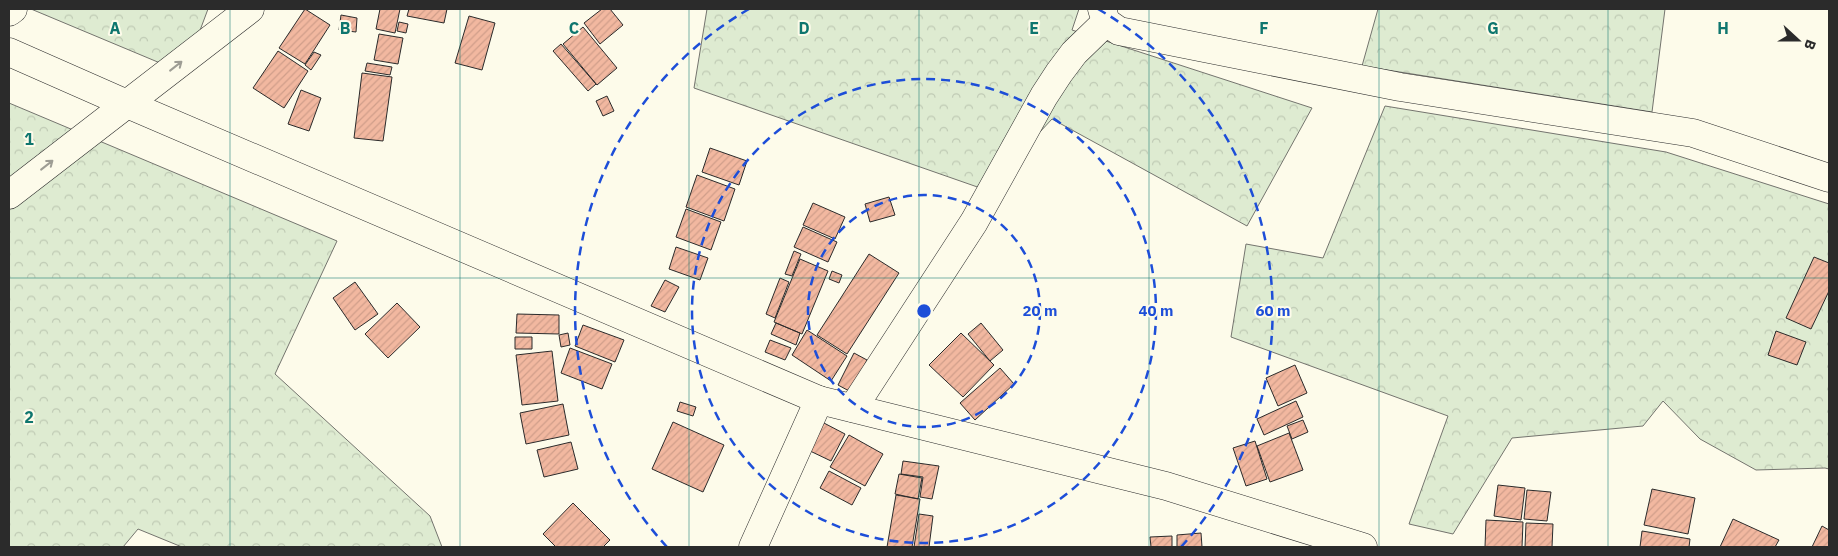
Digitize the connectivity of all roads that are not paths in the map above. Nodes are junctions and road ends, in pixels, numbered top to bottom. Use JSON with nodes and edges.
{"nodes":[{"id":1,"x":13,"y":9,"type":"edge"},
{"id":2,"x":250,"y":9,"type":"edge"},
{"id":3,"x":9,"y":12,"type":"edge"},
{"id":4,"x":1104,"y":15,"type":"edge"},
{"id":5,"x":9,"y":52,"type":"edge"},
{"id":6,"x":127,"y":104,"type":"junction"},
{"id":7,"x":1829,"y":178,"type":"edge"},
{"id":8,"x":9,"y":195,"type":"edge"},
{"id":9,"x":819,"y":400,"type":"junction"},
{"id":10,"x":853,"y":408,"type":"junction"},
{"id":11,"x":753,"y":547,"type":"edge"},
{"id":12,"x":1363,"y":547,"type":"edge"}],
"edges":[{"from":1,"to":3,"type":"street"},
{"from":6,"to":2,"type":"street","one_way":true},
{"from":4,"to":7,"type":"street"},
{"from":4,"to":10,"type":"street"},
{"from":5,"to":6,"type":"street"},
{"from":8,"to":6,"type":"street","one_way":true},
{"from":6,"to":9,"type":"street"},
{"from":9,"to":10,"type":"street"},
{"from":9,"to":11,"type":"street"},
{"from":10,"to":12,"type":"street"}]}
